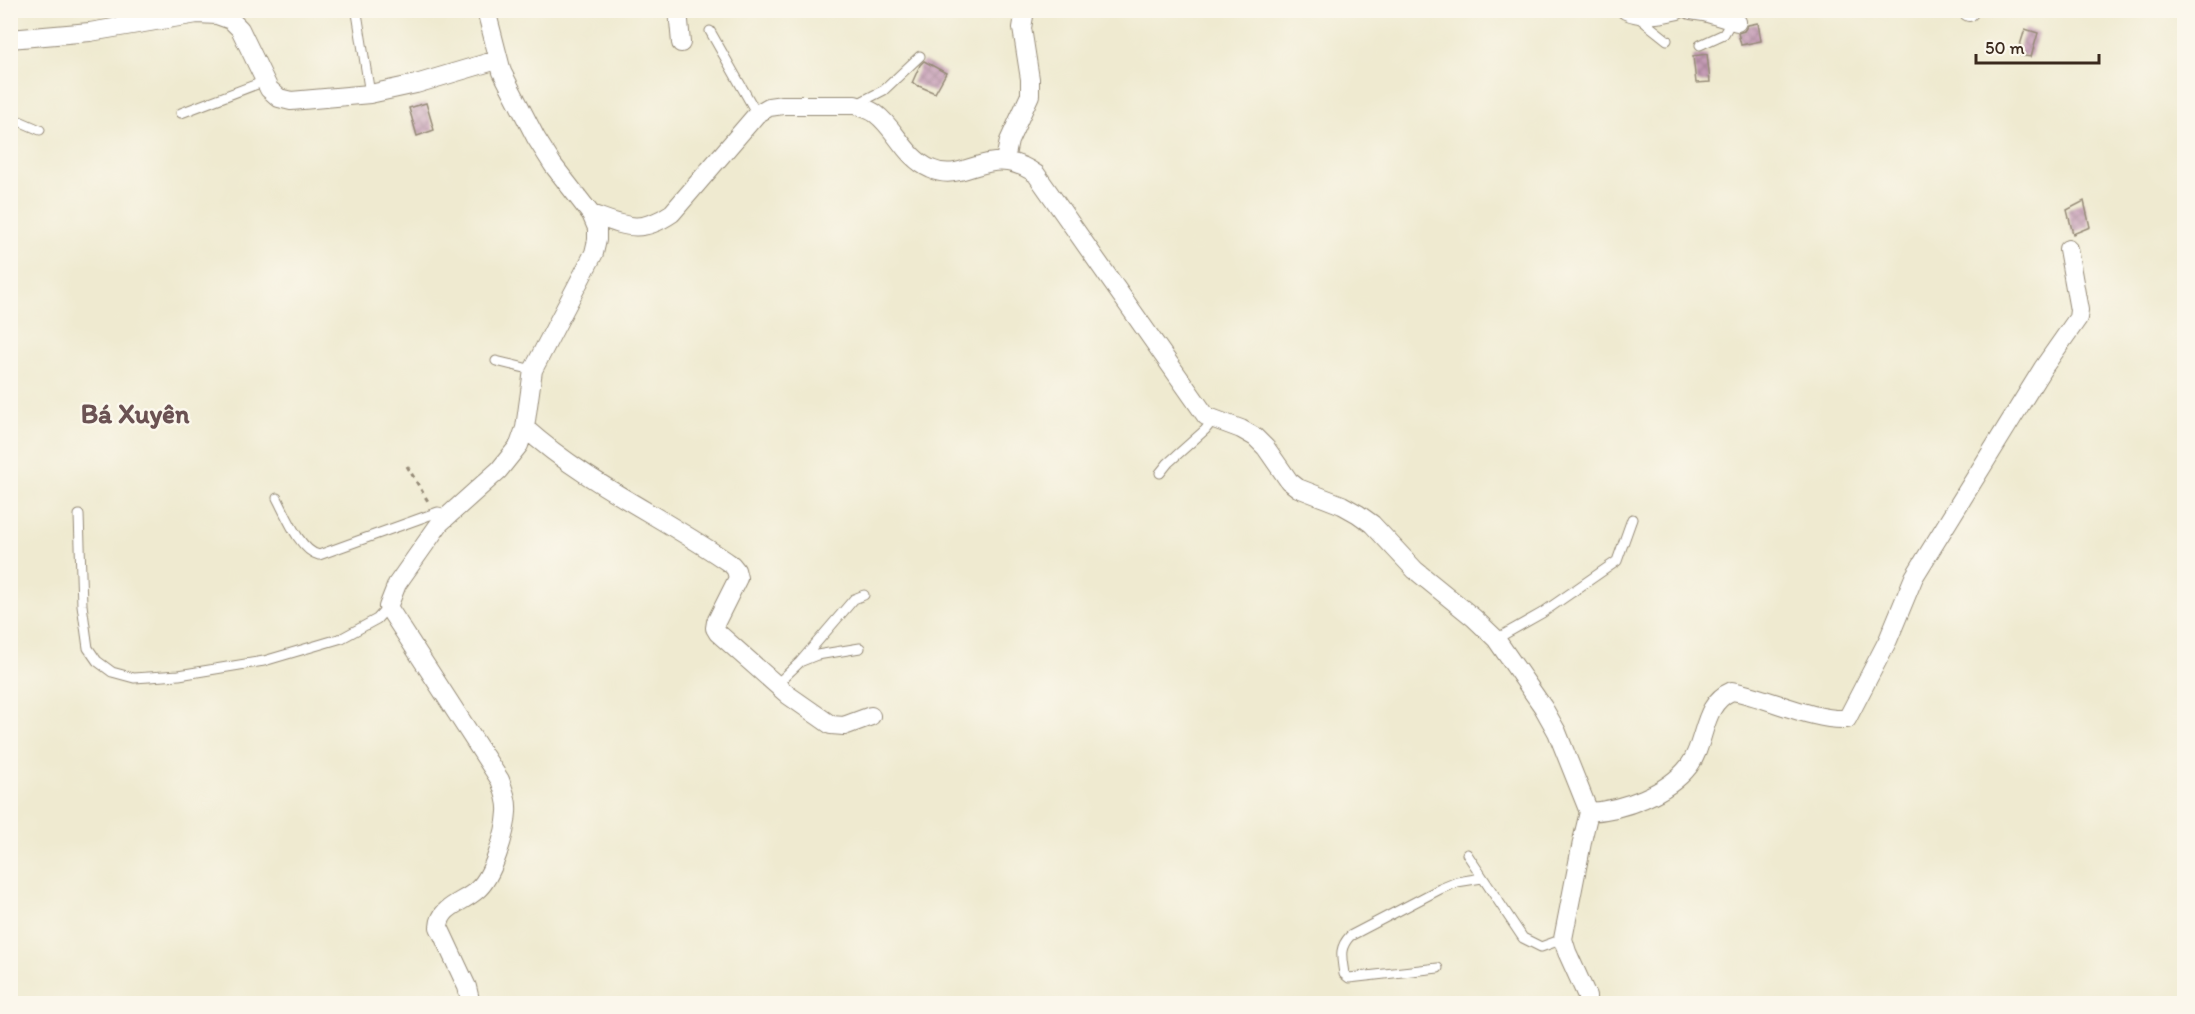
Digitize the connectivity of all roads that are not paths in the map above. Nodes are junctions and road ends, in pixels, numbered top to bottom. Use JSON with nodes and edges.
{"nodes":[{"id":1,"x":486,"y":10,"type":"edge"},
{"id":2,"x":678,"y":10,"type":"edge"},
{"id":3,"x":1678,"y":10,"type":"edge"},
{"id":4,"x":1691,"y":10,"type":"edge"},
{"id":5,"x":357,"y":13,"type":"dead end"},
{"id":6,"x":1631,"y":13,"type":"edge"},
{"id":7,"x":233,"y":15,"type":"edge"},
{"id":8,"x":1022,"y":16,"type":"edge"},
{"id":9,"x":122,"y":19,"type":"edge"},
{"id":10,"x":1735,"y":21,"type":"joint"},
{"id":11,"x":710,"y":31,"type":"dead end"},
{"id":12,"x":10,"y":39,"type":"edge"},
{"id":13,"x":1667,"y":40,"type":"dead end"},
{"id":14,"x":681,"y":43,"type":"dead end"},
{"id":15,"x":1700,"y":45,"type":"dead end"},
{"id":16,"x":920,"y":56,"type":"dead end"},
{"id":17,"x":497,"y":60,"type":"junction"},
{"id":18,"x":265,"y":81,"type":"junction"},
{"id":19,"x":370,"y":94,"type":"junction"},
{"id":20,"x":855,"y":105,"type":"junction"},
{"id":21,"x":181,"y":113,"type":"dead end"},
{"id":22,"x":757,"y":114,"type":"junction"},
{"id":23,"x":10,"y":117,"type":"edge"},
{"id":24,"x":40,"y":130,"type":"dead end"},
{"id":25,"x":1005,"y":160,"type":"junction"},
{"id":26,"x":591,"y":214,"type":"junction"},
{"id":27,"x":2068,"y":249,"type":"dead end"},
{"id":28,"x":496,"y":361,"type":"dead end"},
{"id":29,"x":533,"y":370,"type":"junction"},
{"id":30,"x":1206,"y":416,"type":"junction"},
{"id":31,"x":525,"y":428,"type":"junction"},
{"id":32,"x":1160,"y":473,"type":"dead end"},
{"id":33,"x":277,"y":498,"type":"dead end"},
{"id":34,"x":443,"y":513,"type":"junction"},
{"id":35,"x":79,"y":515,"type":"dead end"},
{"id":36,"x":1632,"y":519,"type":"dead end"},
{"id":37,"x":864,"y":595,"type":"dead end"},
{"id":38,"x":388,"y":606,"type":"junction"},
{"id":39,"x":1496,"y":639,"type":"junction"},
{"id":40,"x":860,"y":648,"type":"dead end"},
{"id":41,"x":800,"y":662,"type":"junction"},
{"id":42,"x":777,"y":684,"type":"junction"},
{"id":43,"x":871,"y":716,"type":"dead end"},
{"id":44,"x":1589,"y":812,"type":"junction"},
{"id":45,"x":1467,"y":854,"type":"dead end"},
{"id":46,"x":1482,"y":878,"type":"junction"},
{"id":47,"x":1563,"y":939,"type":"junction"},
{"id":48,"x":1438,"y":968,"type":"dead end"},
{"id":49,"x":471,"y":1004,"type":"edge"},
{"id":50,"x":1587,"y":1004,"type":"edge"}],
"edges":[{"from":1,"to":17,"type":"street"},
{"from":2,"to":14,"type":"street"},
{"from":3,"to":6,"type":"street"},
{"from":4,"to":10,"type":"street"},
{"from":5,"to":19,"type":"lane"},
{"from":6,"to":13,"type":"lane"},
{"from":7,"to":9,"type":"street"},
{"from":7,"to":18,"type":"street"},
{"from":8,"to":25,"type":"street"},
{"from":9,"to":12,"type":"street"},
{"from":10,"to":15,"type":"lane"},
{"from":11,"to":22,"type":"lane"},
{"from":16,"to":20,"type":"lane"},
{"from":17,"to":19,"type":"street"},
{"from":17,"to":26,"type":"street"},
{"from":18,"to":19,"type":"street"},
{"from":18,"to":21,"type":"lane"},
{"from":20,"to":22,"type":"street"},
{"from":20,"to":25,"type":"street"},
{"from":22,"to":26,"type":"street"},
{"from":23,"to":24,"type":"lane"},
{"from":25,"to":30,"type":"street"},
{"from":26,"to":29,"type":"street"},
{"from":27,"to":44,"type":"street"},
{"from":28,"to":29,"type":"lane"},
{"from":29,"to":31,"type":"street"},
{"from":30,"to":32,"type":"lane"},
{"from":30,"to":39,"type":"street"},
{"from":31,"to":34,"type":"street"},
{"from":31,"to":42,"type":"street"},
{"from":33,"to":34,"type":"lane"},
{"from":34,"to":38,"type":"street"},
{"from":35,"to":38,"type":"lane"},
{"from":36,"to":39,"type":"lane"},
{"from":37,"to":41,"type":"lane"},
{"from":38,"to":49,"type":"street"},
{"from":39,"to":44,"type":"street"},
{"from":40,"to":41,"type":"lane"},
{"from":41,"to":42,"type":"lane"},
{"from":42,"to":43,"type":"street"},
{"from":44,"to":47,"type":"street"},
{"from":45,"to":46,"type":"lane"},
{"from":46,"to":47,"type":"lane"},
{"from":46,"to":48,"type":"lane"},
{"from":47,"to":50,"type":"street"}]}
